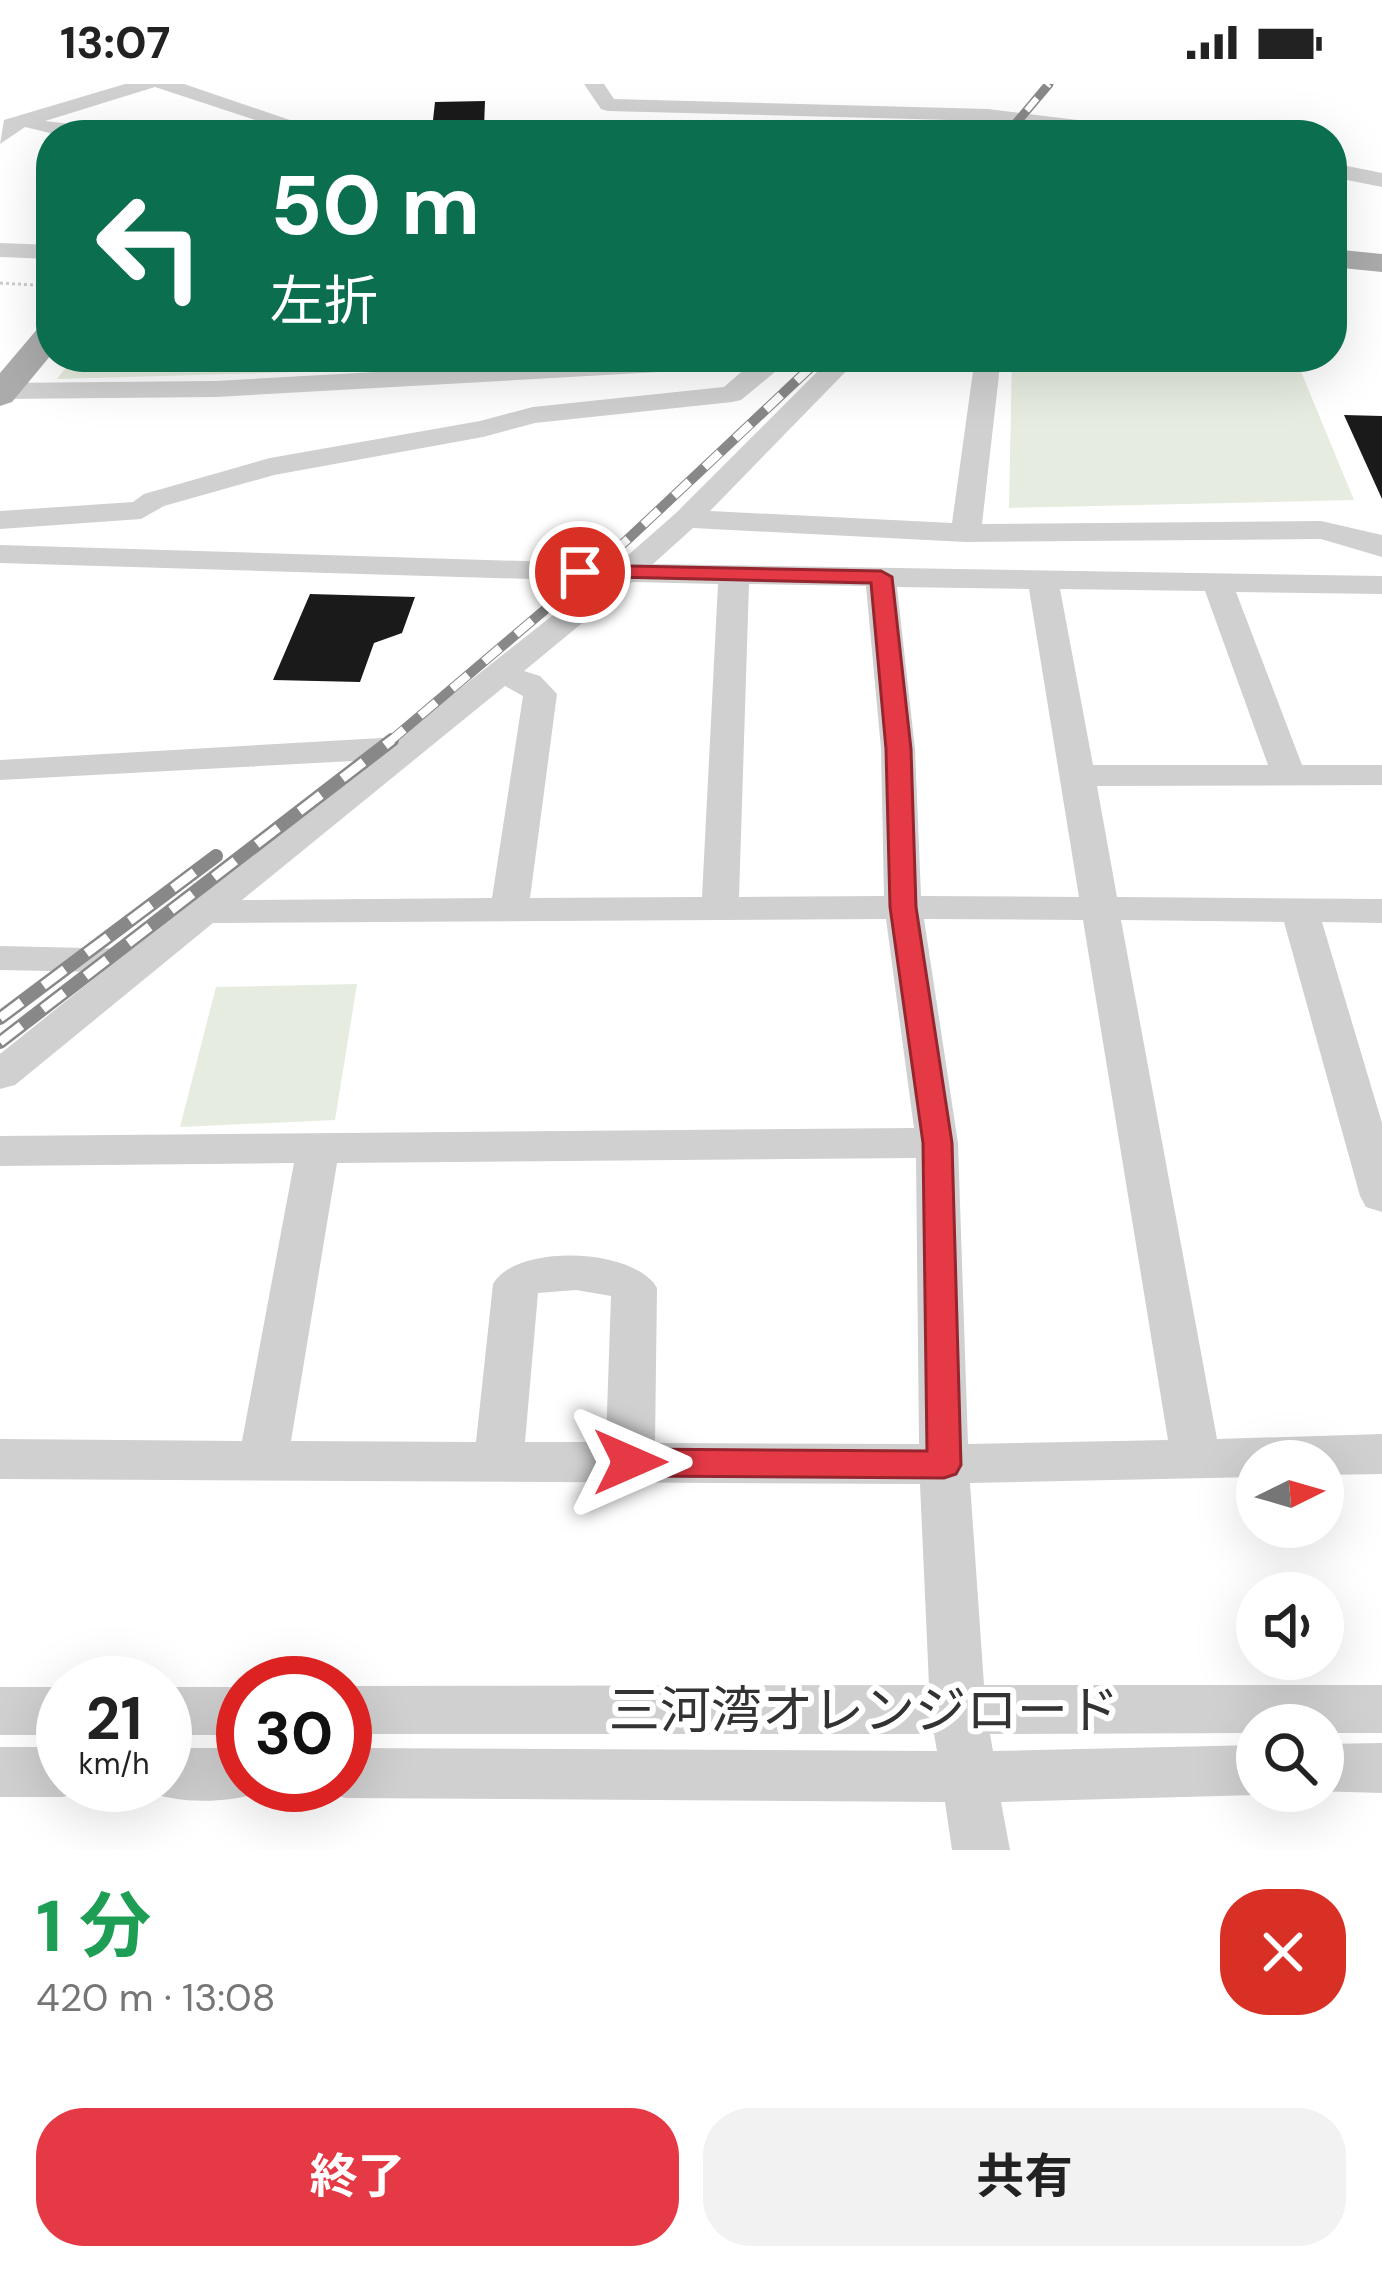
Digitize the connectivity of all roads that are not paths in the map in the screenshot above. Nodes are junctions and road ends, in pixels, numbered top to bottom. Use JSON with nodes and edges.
{"nodes":[{"id":1,"x":147,"y":84,"type":"edge"},
{"id":2,"x":163,"y":84,"type":"edge"},
{"id":3,"x":259,"y":84,"type":"edge"},
{"id":4,"x":594,"y":84,"type":"edge"},
{"id":5,"x":656,"y":107,"type":"junction"},
{"id":6,"x":234,"y":116,"type":"junction"},
{"id":7,"x":984,"y":116,"type":"edge"},
{"id":8,"x":253,"y":120,"type":"edge"},
{"id":9,"x":653,"y":120,"type":"edge"},
{"id":10,"x":1019,"y":120,"type":"edge"},
{"id":11,"x":4,"y":129,"type":"edge"},
{"id":12,"x":36,"y":131,"type":"edge"},
{"id":13,"x":1347,"y":173,"type":"edge"},
{"id":14,"x":1382,"y":180,"type":"edge"},
{"id":15,"x":0,"y":250,"type":"edge"},
{"id":16,"x":36,"y":251,"type":"edge"},
{"id":17,"x":1347,"y":260,"type":"edge"},
{"id":18,"x":1382,"y":263,"type":"edge"},
{"id":19,"x":36,"y":352,"type":"edge"},
{"id":20,"x":519,"y":372,"type":"edge"},
{"id":21,"x":759,"y":372,"type":"edge"},
{"id":22,"x":832,"y":372,"type":"edge"},
{"id":23,"x":986,"y":372,"type":"edge"},
{"id":24,"x":1,"y":393,"type":"edge"},
{"id":25,"x":686,"y":519,"type":"junction"},
{"id":26,"x":0,"y":520,"type":"edge"},
{"id":27,"x":966,"y":532,"type":"junction"},
{"id":28,"x":1382,"y":548,"type":"edge"},
{"id":29,"x":0,"y":554,"type":"edge"},
{"id":30,"x":625,"y":573,"type":"junction"},
{"id":31,"x":734,"y":575,"type":"junction"},
{"id":32,"x":881,"y":577,"type":"junction"},
{"id":33,"x":1043,"y":580,"type":"junction"},
{"id":34,"x":1216,"y":583,"type":"junction"},
{"id":35,"x":1378,"y":593,"type":"edge"},
{"id":36,"x":500,"y":674,"type":"junction"},
{"id":37,"x":410,"y":747,"type":"junction"},
{"id":38,"x":0,"y":770,"type":"edge"},
{"id":39,"x":1382,"y":775,"type":"edge"},
{"id":40,"x":1079,"y":776,"type":"junction"},
{"id":41,"x":1289,"y":776,"type":"junction"},
{"id":42,"x":903,"y":907,"type":"junction"},
{"id":43,"x":720,"y":908,"type":"junction"},
{"id":44,"x":1101,"y":908,"type":"junction"},
{"id":45,"x":509,"y":910,"type":"junction"},
{"id":46,"x":1382,"y":911,"type":"edge"},
{"id":47,"x":200,"y":912,"type":"junction"},
{"id":48,"x":1300,"y":913,"type":"junction"},
{"id":49,"x":0,"y":958,"type":"edge"},
{"id":50,"x":138,"y":961,"type":"junction"},
{"id":51,"x":0,"y":1075,"type":"edge"},
{"id":52,"x":938,"y":1143,"type":"junction"},
{"id":53,"x":318,"y":1149,"type":"junction"},
{"id":54,"x":0,"y":1151,"type":"edge"},
{"id":55,"x":1382,"y":1196,"type":"edge"},
{"id":56,"x":1382,"y":1454,"type":"edge"},
{"id":57,"x":0,"y":1459,"type":"edge"},
{"id":58,"x":1196,"y":1459,"type":"junction"},
{"id":59,"x":263,"y":1461,"type":"junction"},
{"id":60,"x":497,"y":1462,"type":"junction"},
{"id":61,"x":630,"y":1462,"type":"junction"},
{"id":62,"x":944,"y":1465,"type":"junction"},
{"id":63,"x":1382,"y":1708,"type":"edge"},
{"id":64,"x":372,"y":1710,"type":"edge"},
{"id":65,"x":958,"y":1710,"type":"junction"},
{"id":66,"x":0,"y":1711,"type":"edge"},
{"id":67,"x":36,"y":1711,"type":"edge"},
{"id":68,"x":1382,"y":1768,"type":"edge"},
{"id":69,"x":1344,"y":1769,"type":"edge"},
{"id":70,"x":1236,"y":1771,"type":"edge"},
{"id":71,"x":0,"y":1772,"type":"edge"},
{"id":72,"x":36,"y":1772,"type":"edge"},
{"id":73,"x":372,"y":1774,"type":"edge"},
{"id":74,"x":973,"y":1777,"type":"junction"},
{"id":75,"x":981,"y":1850,"type":"edge"}],
"edges":[{"from":1,"to":11,"type":"street"},
{"from":2,"to":6,"type":"street"},
{"from":3,"to":6,"type":"street"},
{"from":4,"to":5,"type":"street"},
{"from":5,"to":7,"type":"street"},
{"from":5,"to":9,"type":"street"},
{"from":6,"to":8,"type":"street"},
{"from":7,"to":10,"type":"street"},
{"from":11,"to":12,"type":"street"},
{"from":13,"to":14,"type":"street"},
{"from":15,"to":16,"type":"street"},
{"from":17,"to":18,"type":"main road"},
{"from":19,"to":24,"type":"main road"},
{"from":20,"to":24,"type":"street"},
{"from":21,"to":26,"type":"street"},
{"from":22,"to":25,"type":"street"},
{"from":23,"to":27,"type":"street"},
{"from":25,"to":27,"type":"street"},
{"from":25,"to":30,"type":"street"},
{"from":27,"to":28,"type":"street"},
{"from":29,"to":30,"type":"street"},
{"from":30,"to":31,"type":"street"},
{"from":30,"to":36,"type":"street"},
{"from":31,"to":32,"type":"street"},
{"from":31,"to":43,"type":"street"},
{"from":32,"to":33,"type":"street"},
{"from":32,"to":42,"type":"street"},
{"from":33,"to":34,"type":"street"},
{"from":33,"to":40,"type":"street"},
{"from":34,"to":35,"type":"street"},
{"from":34,"to":41,"type":"street"},
{"from":36,"to":37,"type":"street"},
{"from":36,"to":45,"type":"street"},
{"from":37,"to":38,"type":"street"},
{"from":37,"to":47,"type":"street"},
{"from":39,"to":41,"type":"street"},
{"from":40,"to":41,"type":"street"},
{"from":40,"to":44,"type":"street"},
{"from":42,"to":43,"type":"street"},
{"from":42,"to":44,"type":"street"},
{"from":42,"to":52,"type":"street"},
{"from":43,"to":45,"type":"street"},
{"from":44,"to":48,"type":"street"},
{"from":44,"to":58,"type":"street"},
{"from":45,"to":47,"type":"street"},
{"from":46,"to":48,"type":"street"},
{"from":47,"to":50,"type":"street"},
{"from":48,"to":55,"type":"street"},
{"from":49,"to":50,"type":"street"},
{"from":50,"to":51,"type":"street"},
{"from":52,"to":53,"type":"street"},
{"from":52,"to":62,"type":"street"},
{"from":53,"to":54,"type":"street"},
{"from":53,"to":59,"type":"street"},
{"from":56,"to":58,"type":"street"},
{"from":57,"to":59,"type":"street"},
{"from":58,"to":62,"type":"street"},
{"from":59,"to":60,"type":"street"},
{"from":60,"to":61,"type":"street"},
{"from":60,"to":61,"type":"street"},
{"from":61,"to":62,"type":"street"},
{"from":62,"to":65,"type":"street"},
{"from":63,"to":65,"type":"street","name":"三河湾オレンジロード"},
{"from":64,"to":65,"type":"street","name":"三河湾オレンジロード"},
{"from":65,"to":74,"type":"street"},
{"from":66,"to":67,"type":"street"},
{"from":68,"to":69,"type":"street"},
{"from":70,"to":74,"type":"street","name":"三河湾オレンジロード"},
{"from":71,"to":72,"type":"street"},
{"from":73,"to":74,"type":"street","name":"三河湾オレンジロード"},
{"from":74,"to":75,"type":"street"}]}
